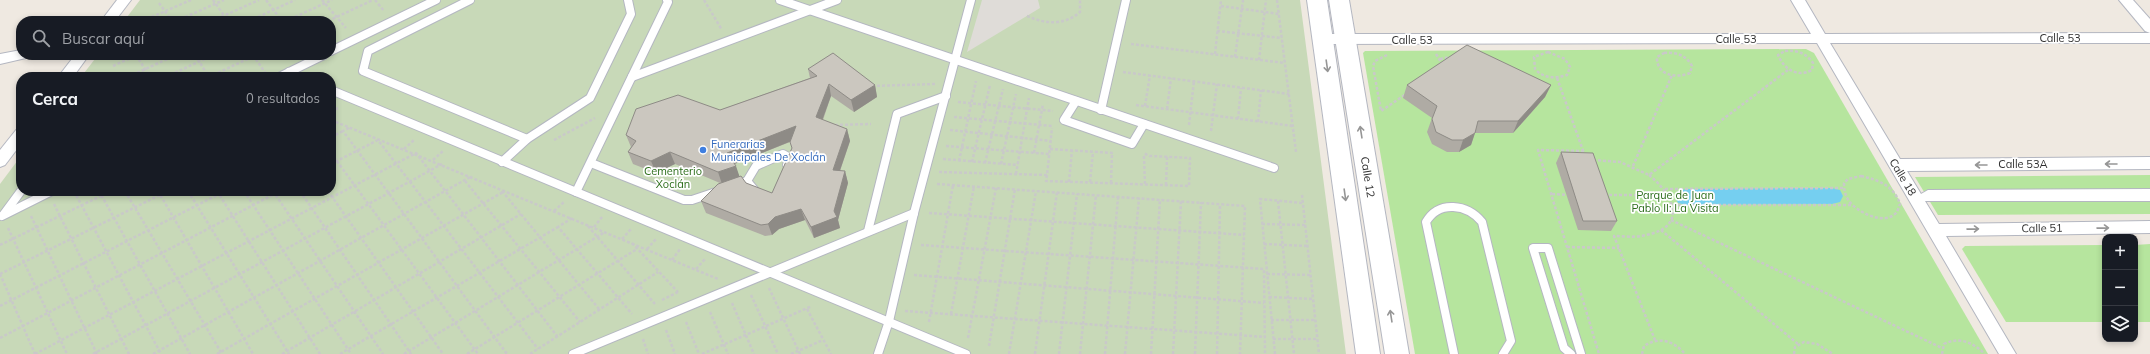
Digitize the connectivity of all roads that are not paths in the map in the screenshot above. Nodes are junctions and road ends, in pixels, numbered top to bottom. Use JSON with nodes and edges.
{"nodes":[{"id":1,"x":124,"y":0,"type":"edge"},
{"id":2,"x":436,"y":0,"type":"edge"},
{"id":3,"x":470,"y":0,"type":"edge"},
{"id":4,"x":628,"y":0,"type":"edge"},
{"id":5,"x":667,"y":0,"type":"edge"},
{"id":6,"x":780,"y":0,"type":"edge"},
{"id":7,"x":837,"y":0,"type":"edge"},
{"id":8,"x":971,"y":0,"type":"edge"},
{"id":9,"x":1126,"y":0,"type":"edge"},
{"id":10,"x":1317,"y":0,"type":"edge"},
{"id":11,"x":1339,"y":0,"type":"edge"},
{"id":12,"x":1798,"y":0,"type":"edge"},
{"id":13,"x":2126,"y":0,"type":"edge"},
{"id":14,"x":808,"y":10,"type":"junction"},
{"id":15,"x":112,"y":16,"type":"edge"},
{"id":16,"x":2150,"y":28,"type":"edge"},
{"id":17,"x":2150,"y":38,"type":"edge"},
{"id":18,"x":1821,"y":39,"type":"junction"},
{"id":19,"x":1323,"y":40,"type":"junction"},
{"id":20,"x":1346,"y":40,"type":"junction"},
{"id":21,"x":336,"y":49,"type":"edge"},
{"id":22,"x":16,"y":56,"type":"edge"},
{"id":23,"x":0,"y":59,"type":"edge"},
{"id":24,"x":78,"y":60,"type":"edge"},
{"id":25,"x":314,"y":60,"type":"edge"},
{"id":26,"x":956,"y":61,"type":"junction"},
{"id":27,"x":69,"y":72,"type":"edge"},
{"id":28,"x":289,"y":72,"type":"edge"},
{"id":29,"x":632,"y":77,"type":"junction"},
{"id":30,"x":336,"y":92,"type":"edge"},
{"id":31,"x":946,"y":96,"type":"junction"},
{"id":32,"x":1076,"y":101,"type":"junction"},
{"id":33,"x":1101,"y":110,"type":"junction"},
{"id":34,"x":1144,"y":124,"type":"junction"},
{"id":35,"x":527,"y":139,"type":"junction"},
{"id":36,"x":16,"y":140,"type":"edge"},
{"id":37,"x":0,"y":161,"type":"edge"},
{"id":38,"x":502,"y":162,"type":"junction"},
{"id":39,"x":591,"y":163,"type":"junction"},
{"id":40,"x":2150,"y":163,"type":"edge"},
{"id":41,"x":1896,"y":165,"type":"junction"},
{"id":42,"x":1274,"y":168,"type":"dead end"},
{"id":43,"x":785,"y":172,"type":"edge"},
{"id":44,"x":748,"y":181,"type":"junction"},
{"id":45,"x":576,"y":192,"type":"junction"},
{"id":46,"x":2150,"y":194,"type":"edge"},
{"id":47,"x":17,"y":196,"type":"edge"},
{"id":48,"x":50,"y":196,"type":"edge"},
{"id":49,"x":766,"y":196,"type":"edge"},
{"id":50,"x":1928,"y":196,"type":"dead end"},
{"id":51,"x":914,"y":213,"type":"junction"},
{"id":52,"x":1,"y":218,"type":"edge"},
{"id":53,"x":2150,"y":227,"type":"edge"},
{"id":54,"x":1934,"y":230,"type":"junction"},
{"id":55,"x":868,"y":231,"type":"junction"},
{"id":56,"x":768,"y":273,"type":"junction"},
{"id":57,"x":889,"y":321,"type":"junction"},
{"id":58,"x":573,"y":354,"type":"edge"},
{"id":59,"x":878,"y":354,"type":"edge"},
{"id":60,"x":966,"y":354,"type":"edge"},
{"id":61,"x":1368,"y":354,"type":"edge"},
{"id":62,"x":1397,"y":354,"type":"edge"},
{"id":63,"x":1454,"y":354,"type":"edge"},
{"id":64,"x":1503,"y":354,"type":"edge"},
{"id":65,"x":1571,"y":354,"type":"edge"},
{"id":66,"x":1581,"y":354,"type":"edge"},
{"id":67,"x":2008,"y":354,"type":"edge"}],
"edges":[{"from":1,"to":15,"type":"street"},
{"from":2,"to":21,"type":"lane"},
{"from":3,"to":35,"type":"lane"},
{"from":4,"to":35,"type":"lane"},
{"from":5,"to":29,"type":"lane"},
{"from":6,"to":14,"type":"lane"},
{"from":7,"to":14,"type":"lane"},
{"from":8,"to":26,"type":"lane"},
{"from":9,"to":33,"type":"lane"},
{"from":10,"to":19,"type":"street"},
{"from":11,"to":20,"type":"street","name":"Calle 12"},
{"from":12,"to":18,"type":"street","name":"Calle 18"},
{"from":13,"to":16,"type":"street"},
{"from":14,"to":26,"type":"lane"},
{"from":14,"to":29,"type":"lane"},
{"from":17,"to":18,"type":"street","name":"Calle 53"},
{"from":18,"to":20,"type":"street","name":"Calle 53"},
{"from":18,"to":41,"type":"street","name":"Calle 18"},
{"from":19,"to":20,"type":"street","name":"Calle 53"},
{"from":19,"to":61,"type":"street","one_way":true},
{"from":62,"to":20,"type":"street","name":"Calle 12","one_way":true},
{"from":22,"to":23,"type":"street"},
{"from":24,"to":27,"type":"street"},
{"from":25,"to":28,"type":"lane"},
{"from":26,"to":31,"type":"lane"},
{"from":26,"to":32,"type":"lane"},
{"from":29,"to":39,"type":"lane"},
{"from":30,"to":38,"type":"lane"},
{"from":31,"to":51,"type":"lane"},
{"from":31,"to":55,"type":"lane"},
{"from":32,"to":33,"type":"lane"},
{"from":32,"to":34,"type":"lane"},
{"from":33,"to":34,"type":"lane"},
{"from":34,"to":42,"type":"lane"},
{"from":35,"to":38,"type":"lane"},
{"from":36,"to":37,"type":"street"},
{"from":38,"to":45,"type":"lane"},
{"from":39,"to":44,"type":"lane"},
{"from":39,"to":45,"type":"lane"},
{"from":40,"to":41,"type":"street","name":"Calle 53A","one_way":true},
{"from":41,"to":54,"type":"street","name":"Calle 18"},
{"from":43,"to":44,"type":"lane"},
{"from":44,"to":49,"type":"lane"},
{"from":45,"to":56,"type":"lane"},
{"from":46,"to":50,"type":"street"},
{"from":47,"to":52,"type":"lane"},
{"from":48,"to":52,"type":"lane"},
{"from":51,"to":55,"type":"lane"},
{"from":51,"to":57,"type":"lane"},
{"from":54,"to":53,"type":"street","name":"Calle 51","one_way":true},
{"from":54,"to":67,"type":"street","name":"Calle 18"},
{"from":55,"to":56,"type":"lane"},
{"from":56,"to":57,"type":"lane"},
{"from":56,"to":58,"type":"lane"},
{"from":57,"to":59,"type":"lane"},
{"from":57,"to":60,"type":"lane"},
{"from":63,"to":64,"type":"lane"},
{"from":65,"to":66,"type":"lane"}]}
